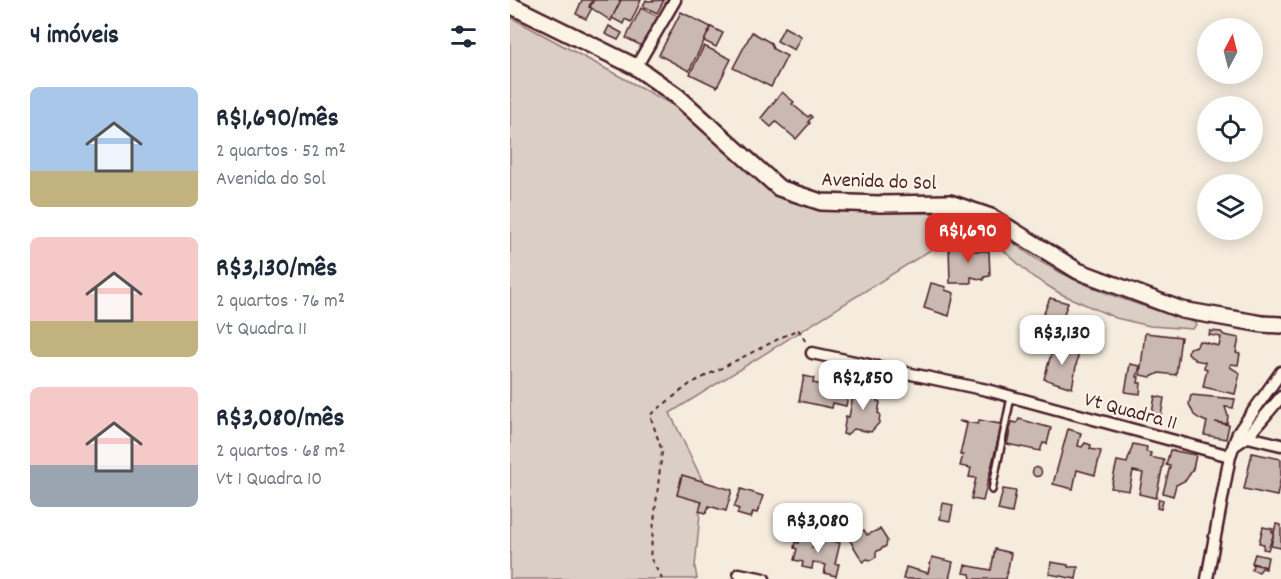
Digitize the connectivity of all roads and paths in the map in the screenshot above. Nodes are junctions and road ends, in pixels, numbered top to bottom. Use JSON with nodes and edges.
{"nodes":[{"id":1,"x":675,"y":0,"type":"edge"},
{"id":2,"x":510,"y":5,"type":"edge"},
{"id":3,"x":636,"y":67,"type":"junction"},
{"id":4,"x":1281,"y":325,"type":"edge"},
{"id":5,"x":812,"y":353,"type":"joint"},
{"id":6,"x":1281,"y":372,"type":"edge"},
{"id":7,"x":1011,"y":397,"type":"junction"},
{"id":8,"x":1281,"y":397,"type":"edge"},
{"id":9,"x":1242,"y":435,"type":"junction"},
{"id":10,"x":1281,"y":445,"type":"edge"},
{"id":11,"x":1230,"y":456,"type":"junction"},
{"id":12,"x":992,"y":490,"type":"dead end"},
{"id":13,"x":739,"y":574,"type":"dead end"},
{"id":14,"x":662,"y":579,"type":"edge"},
{"id":15,"x":764,"y":579,"type":"edge"},
{"id":16,"x":1207,"y":579,"type":"edge"}],
"edges":[{"from":1,"to":3,"type":"street"},
{"from":2,"to":3,"type":"street","name":"Avenida do Sol"},
{"from":3,"to":4,"type":"street","name":"Avenida do Sol"},
{"from":5,"to":7,"type":"street","name":"Vt Quadra 11"},
{"from":5,"to":14,"type":"path"},
{"from":6,"to":9,"type":"street"},
{"from":7,"to":11,"type":"street","name":"Vt Quadra 11"},
{"from":7,"to":12,"type":"lane"},
{"from":8,"to":9,"type":"street"},
{"from":9,"to":10,"type":"street"},
{"from":9,"to":11,"type":"street"},
{"from":11,"to":16,"type":"street"},
{"from":13,"to":15,"type":"street"}]}
